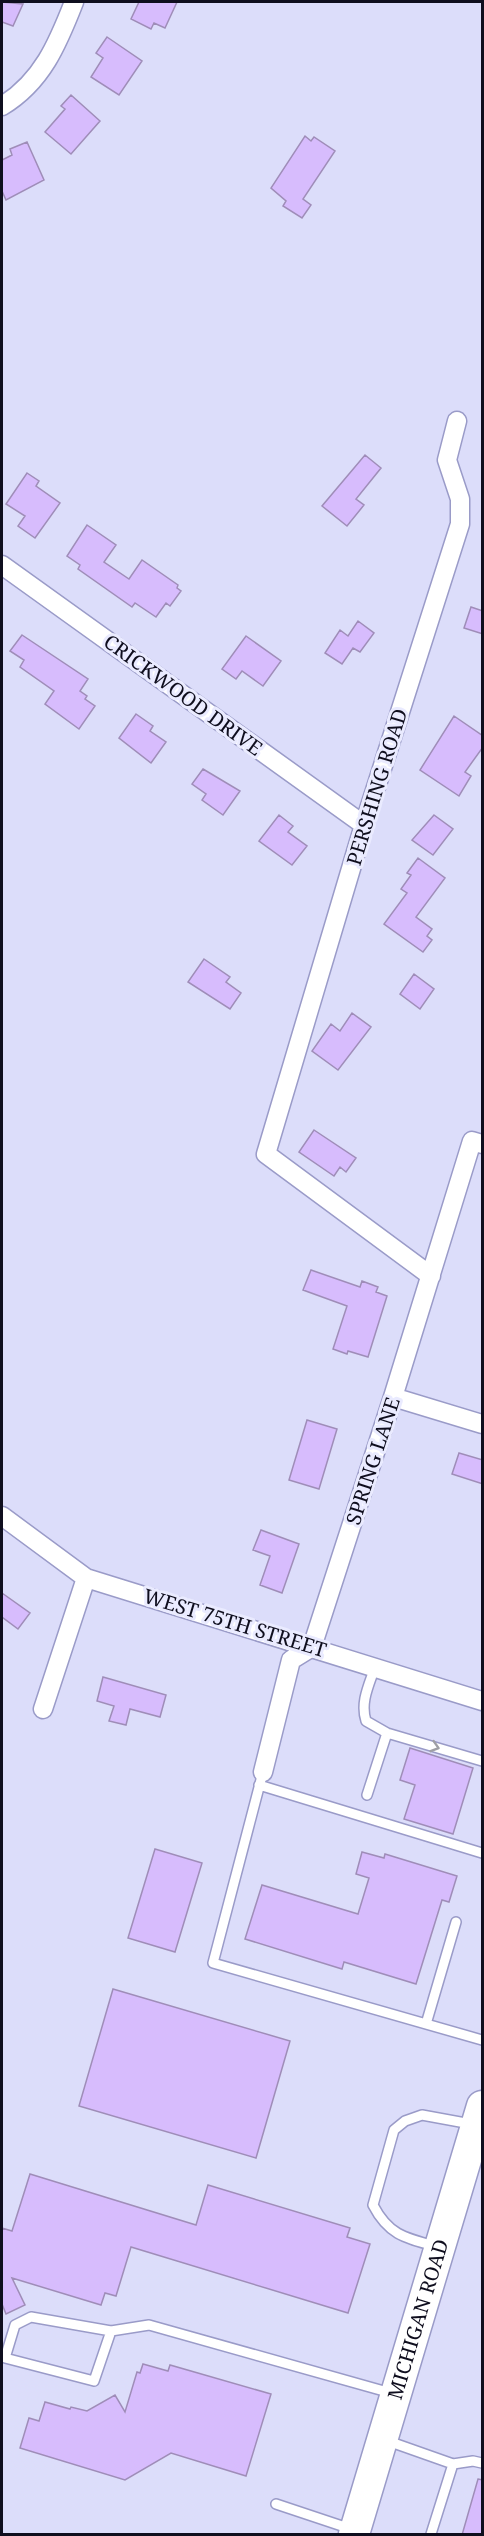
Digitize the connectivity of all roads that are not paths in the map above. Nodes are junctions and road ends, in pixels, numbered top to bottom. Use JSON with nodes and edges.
{"nodes":[{"id":1,"x":74,"y":2,"type":"edge"},
{"id":2,"x":2,"y":106,"type":"edge"},
{"id":3,"x":457,"y":421,"type":"dead end"},
{"id":4,"x":2,"y":565,"type":"edge"},
{"id":5,"x":364,"y":825,"type":"junction"},
{"id":6,"x":477,"y":1143,"type":"edge"},
{"id":7,"x":431,"y":1276,"type":"junction"},
{"id":8,"x":393,"y":1398,"type":"junction"},
{"id":9,"x":483,"y":1424,"type":"edge"},
{"id":10,"x":2,"y":1516,"type":"edge"},
{"id":11,"x":86,"y":1578,"type":"junction"},
{"id":12,"x":312,"y":1647,"type":"junction"},
{"id":13,"x":375,"y":1667,"type":"junction"},
{"id":14,"x":483,"y":1701,"type":"edge"},
{"id":15,"x":43,"y":1710,"type":"dead end"},
{"id":16,"x":387,"y":1732,"type":"junction"},
{"id":17,"x":483,"y":1761,"type":"edge"},
{"id":18,"x":261,"y":1778,"type":"junction"},
{"id":19,"x":367,"y":1795,"type":"dead end"},
{"id":20,"x":483,"y":1853,"type":"edge"},
{"id":21,"x":456,"y":1922,"type":"dead end"},
{"id":22,"x":426,"y":2024,"type":"junction"},
{"id":23,"x":483,"y":2040,"type":"edge"},
{"id":24,"x":481,"y":2120,"type":"edge"},
{"id":25,"x":440,"y":2248,"type":"junction"},
{"id":26,"x":111,"y":2331,"type":"junction"},
{"id":27,"x":396,"y":2394,"type":"junction"},
{"id":28,"x":383,"y":2439,"type":"junction"},
{"id":29,"x":483,"y":2463,"type":"edge"},
{"id":30,"x":453,"y":2464,"type":"junction"},
{"id":31,"x":276,"y":2504,"type":"dead end"},
{"id":32,"x":355,"y":2533,"type":"edge"},
{"id":33,"x":431,"y":2535,"type":"edge"}],
"edges":[{"from":1,"to":2,"type":"street"},
{"from":3,"to":5,"type":"street","name":"PERSHING ROAD"},
{"from":4,"to":5,"type":"street","name":"CRICKWOOD DRIVE"},
{"from":5,"to":7,"type":"street","name":"PERSHING ROAD"},
{"from":6,"to":7,"type":"street","name":"SPRING LANE"},
{"from":7,"to":8,"type":"street","name":"SPRING LANE"},
{"from":8,"to":9,"type":"street"},
{"from":8,"to":12,"type":"street","name":"SPRING LANE"},
{"from":10,"to":11,"type":"street","name":"WEST 75TH STREET"},
{"from":11,"to":12,"type":"street","name":"WEST 75TH STREET"},
{"from":11,"to":15,"type":"street"},
{"from":12,"to":13,"type":"street","name":"WEST 75TH STREET"},
{"from":12,"to":18,"type":"street"},
{"from":13,"to":14,"type":"street","name":"WEST 75TH STREET"},
{"from":13,"to":16,"type":"lane"},
{"from":16,"to":17,"type":"lane","one_way":true},
{"from":16,"to":19,"type":"lane"},
{"from":18,"to":20,"type":"lane"},
{"from":18,"to":22,"type":"lane"},
{"from":21,"to":22,"type":"lane"},
{"from":22,"to":23,"type":"lane"},
{"from":24,"to":25,"type":"main road","name":"MICHIGAN ROAD"},
{"from":24,"to":25,"type":"lane"},
{"from":25,"to":27,"type":"main road","name":"MICHIGAN ROAD"},
{"from":26,"to":26,"type":"lane"},
{"from":26,"to":27,"type":"lane"},
{"from":27,"to":28,"type":"main road","name":"MICHIGAN ROAD"},
{"from":28,"to":30,"type":"lane"},
{"from":28,"to":32,"type":"main road","name":"MICHIGAN ROAD"},
{"from":29,"to":30,"type":"lane"},
{"from":30,"to":33,"type":"lane"},
{"from":31,"to":32,"type":"lane"}]}
